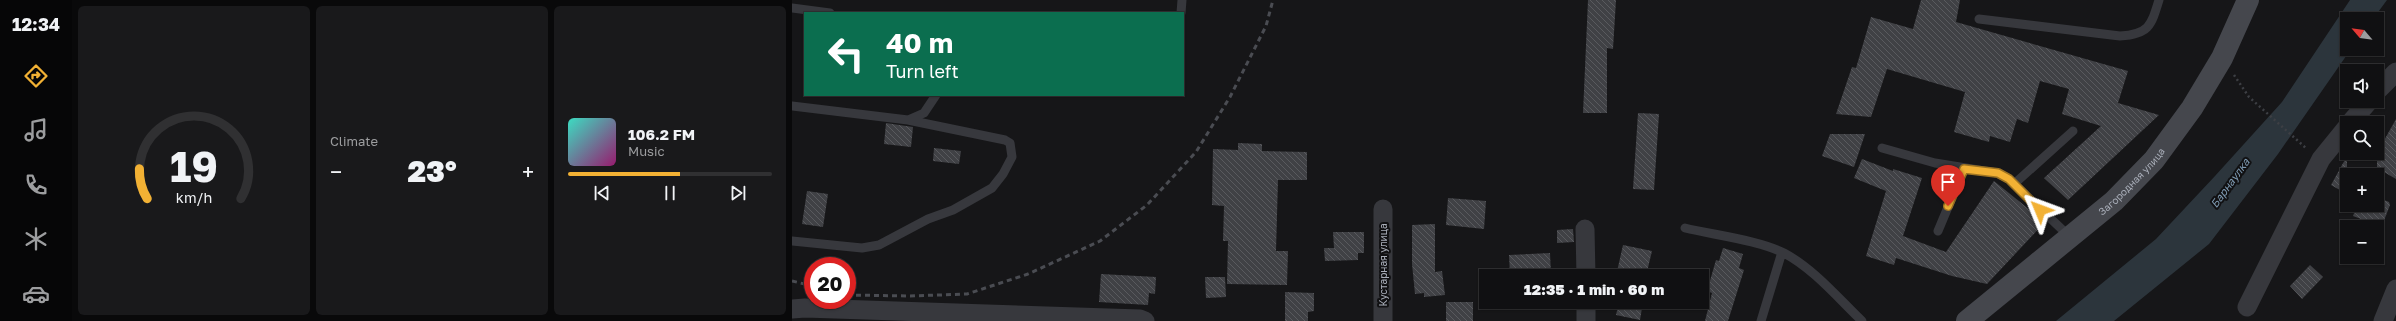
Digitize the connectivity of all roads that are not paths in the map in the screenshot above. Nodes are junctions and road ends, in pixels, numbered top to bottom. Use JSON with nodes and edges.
{"nodes":[{"id":1,"x":1182,"y":0,"type":"edge"},
{"id":2,"x":2159,"y":0,"type":"edge"},
{"id":3,"x":2248,"y":0,"type":"edge"},
{"id":4,"x":792,"y":8,"type":"edge"},
{"id":5,"x":822,"y":12,"type":"edge"},
{"id":6,"x":1181,"y":12,"type":"edge"},
{"id":7,"x":1979,"y":19,"type":"dead end"},
{"id":8,"x":2396,"y":72,"type":"edge"},
{"id":9,"x":2384,"y":84,"type":"edge"},
{"id":10,"x":935,"y":96,"type":"edge"},
{"id":11,"x":792,"y":106,"type":"edge"},
{"id":12,"x":2362,"y":108,"type":"edge"},
{"id":13,"x":2356,"y":116,"type":"edge"},
{"id":14,"x":908,"y":120,"type":"junction"},
{"id":15,"x":2073,"y":131,"type":"dead end"},
{"id":16,"x":2340,"y":135,"type":"edge"},
{"id":17,"x":1882,"y":148,"type":"dead end"},
{"id":18,"x":1964,"y":169,"type":"junction"},
{"id":19,"x":2014,"y":184,"type":"junction"},
{"id":20,"x":1383,"y":209,"type":"dead end"},
{"id":21,"x":1685,"y":228,"type":"dead end"},
{"id":22,"x":1586,"y":229,"type":"dead end"},
{"id":23,"x":1938,"y":231,"type":"dead end"},
{"id":24,"x":2070,"y":238,"type":"junction"},
{"id":25,"x":792,"y":241,"type":"edge"},
{"id":26,"x":1782,"y":252,"type":"junction"},
{"id":27,"x":1586,"y":269,"type":"edge"},
{"id":28,"x":2396,"y":289,"type":"edge"},
{"id":29,"x":2247,"y":307,"type":"dead end"},
{"id":30,"x":792,"y":309,"type":"edge"},
{"id":31,"x":1586,"y":309,"type":"edge"},
{"id":32,"x":1145,"y":321,"type":"edge"},
{"id":33,"x":1383,"y":321,"type":"edge"},
{"id":34,"x":1586,"y":321,"type":"edge"},
{"id":35,"x":1761,"y":321,"type":"edge"},
{"id":36,"x":1862,"y":321,"type":"edge"},
{"id":37,"x":1966,"y":321,"type":"edge"},
{"id":38,"x":2383,"y":321,"type":"edge"}],
"edges":[{"from":1,"to":6,"type":"lane"},
{"from":2,"to":7,"type":"lane"},
{"from":3,"to":24,"type":"main road","name":"Загородная улица"},
{"from":4,"to":5,"type":"lane"},
{"from":8,"to":9,"type":"street"},
{"from":10,"to":14,"type":"lane"},
{"from":11,"to":14,"type":"lane"},
{"from":12,"to":13,"type":"street"},
{"from":14,"to":25,"type":"lane"},
{"from":15,"to":19,"type":"lane"},
{"from":16,"to":29,"type":"street"},
{"from":17,"to":18,"type":"lane"},
{"from":18,"to":19,"type":"lane"},
{"from":18,"to":23,"type":"lane"},
{"from":19,"to":24,"type":"lane"},
{"from":20,"to":33,"type":"street","name":"Кустарная улица"},
{"from":21,"to":26,"type":"lane"},
{"from":22,"to":27,"type":"street"},
{"from":24,"to":37,"type":"main road","name":"Загородная улица"},
{"from":26,"to":35,"type":"lane"},
{"from":26,"to":36,"type":"lane"},
{"from":28,"to":38,"type":"street"},
{"from":30,"to":32,"type":"street"},
{"from":31,"to":34,"type":"street"}]}
